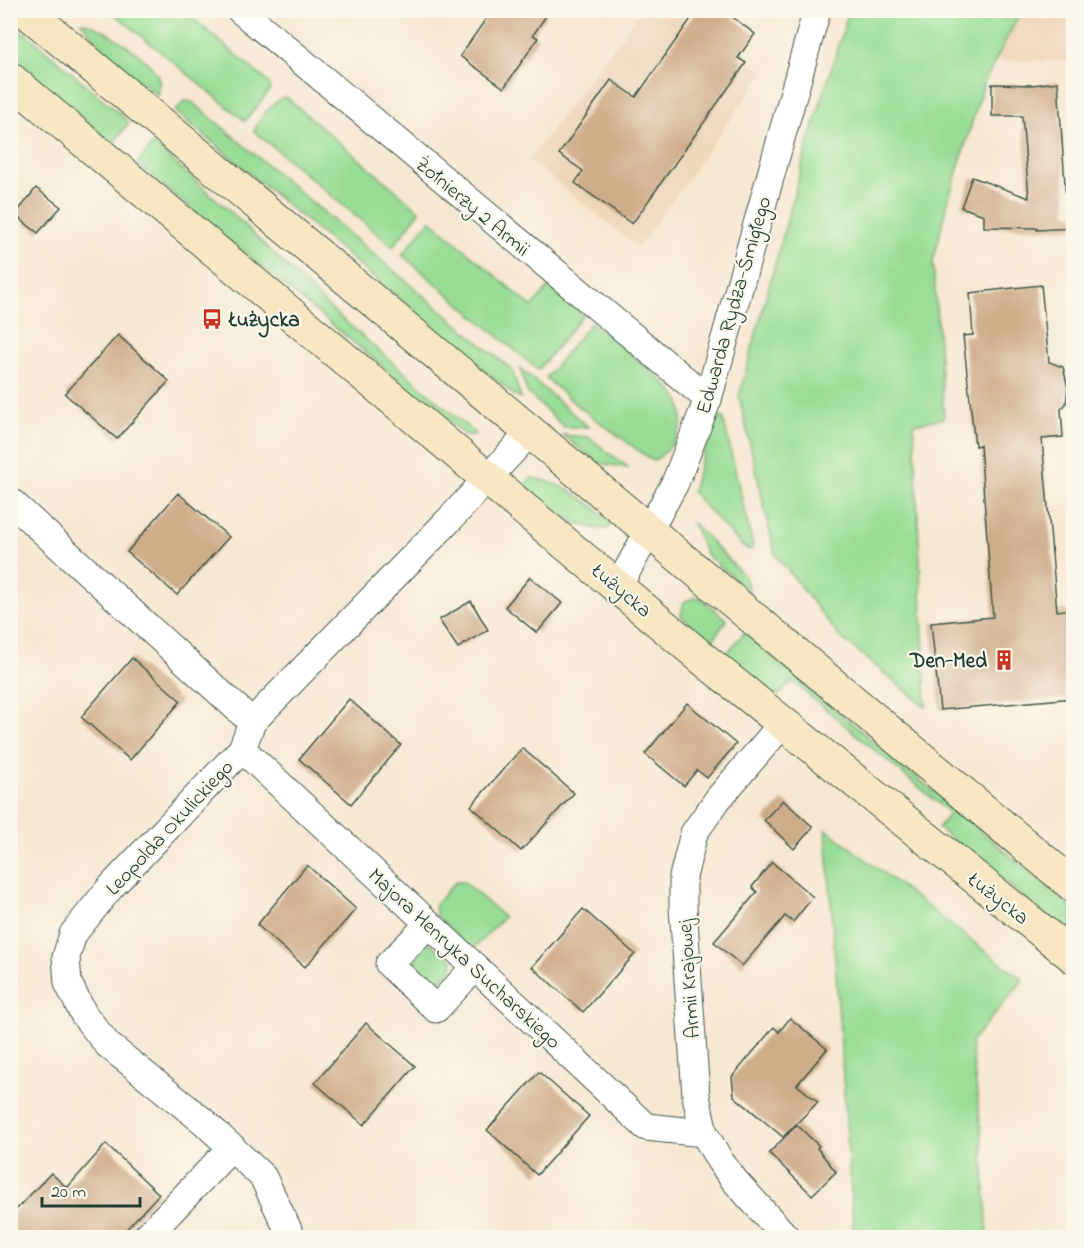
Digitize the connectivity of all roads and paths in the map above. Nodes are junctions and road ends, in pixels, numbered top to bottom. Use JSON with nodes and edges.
{"nodes":[{"id":1,"x":25,"y":10,"type":"edge"},
{"id":2,"x":240,"y":10,"type":"edge"},
{"id":3,"x":817,"y":10,"type":"edge"},
{"id":4,"x":10,"y":79,"type":"edge"},
{"id":5,"x":708,"y":399,"type":"junction"},
{"id":6,"x":531,"y":430,"type":"junction"},
{"id":7,"x":489,"y":477,"type":"junction"},
{"id":8,"x":10,"y":501,"type":"edge"},
{"id":9,"x":649,"y":532,"type":"junction"},
{"id":10,"x":618,"y":587,"type":"junction"},
{"id":11,"x":252,"y":722,"type":"junction"},
{"id":12,"x":794,"y":731,"type":"junction"},
{"id":13,"x":242,"y":749,"type":"junction"},
{"id":14,"x":1074,"y":886,"type":"edge"},
{"id":15,"x":429,"y":924,"type":"junction"},
{"id":16,"x":1074,"y":957,"type":"edge"},
{"id":17,"x":475,"y":968,"type":"junction"},
{"id":18,"x":704,"y":1132,"type":"junction"},
{"id":19,"x":232,"y":1147,"type":"junction"},
{"id":20,"x":145,"y":1238,"type":"edge"},
{"id":21,"x":292,"y":1238,"type":"edge"},
{"id":22,"x":787,"y":1238,"type":"edge"}],
"edges":[{"from":1,"to":6,"type":"main road"},
{"from":2,"to":5,"type":"street","name":"Żołnierzy 2 Armii"},
{"from":3,"to":5,"type":"street","name":"Edwarda Rydza-Śmigłego"},
{"from":4,"to":7,"type":"main road","name":"Łużycka"},
{"from":5,"to":9,"type":"street","name":"Edwarda Rydza-Śmigłego"},
{"from":6,"to":7,"type":"street","name":"Leopolda Okulickiego"},
{"from":6,"to":9,"type":"main road"},
{"from":7,"to":10,"type":"main road","name":"Łużycka"},
{"from":7,"to":11,"type":"street","name":"Leopolda Okulickiego"},
{"from":8,"to":11,"type":"street"},
{"from":9,"to":10,"type":"street","name":"Edwarda Rydza-Śmigłego"},
{"from":9,"to":14,"type":"main road"},
{"from":10,"to":12,"type":"main road","name":"Łużycka"},
{"from":11,"to":13,"type":"street","name":"Leopolda Okulickiego"},
{"from":12,"to":16,"type":"main road","name":"Łużycka"},
{"from":12,"to":18,"type":"street","name":"Armii Krajowej"},
{"from":13,"to":15,"type":"street","name":"Majora Henryka Sucharskiego"},
{"from":13,"to":19,"type":"street","name":"Leopolda Okulickiego"},
{"from":15,"to":17,"type":"street","name":"Majora Henryka Sucharskiego"},
{"from":15,"to":17,"type":"street"},
{"from":17,"to":18,"type":"street","name":"Majora Henryka Sucharskiego"},
{"from":18,"to":22,"type":"street","name":"Armii Krajowej"},
{"from":19,"to":20,"type":"street"},
{"from":19,"to":21,"type":"street","name":"Leopolda Okulickiego"}]}
